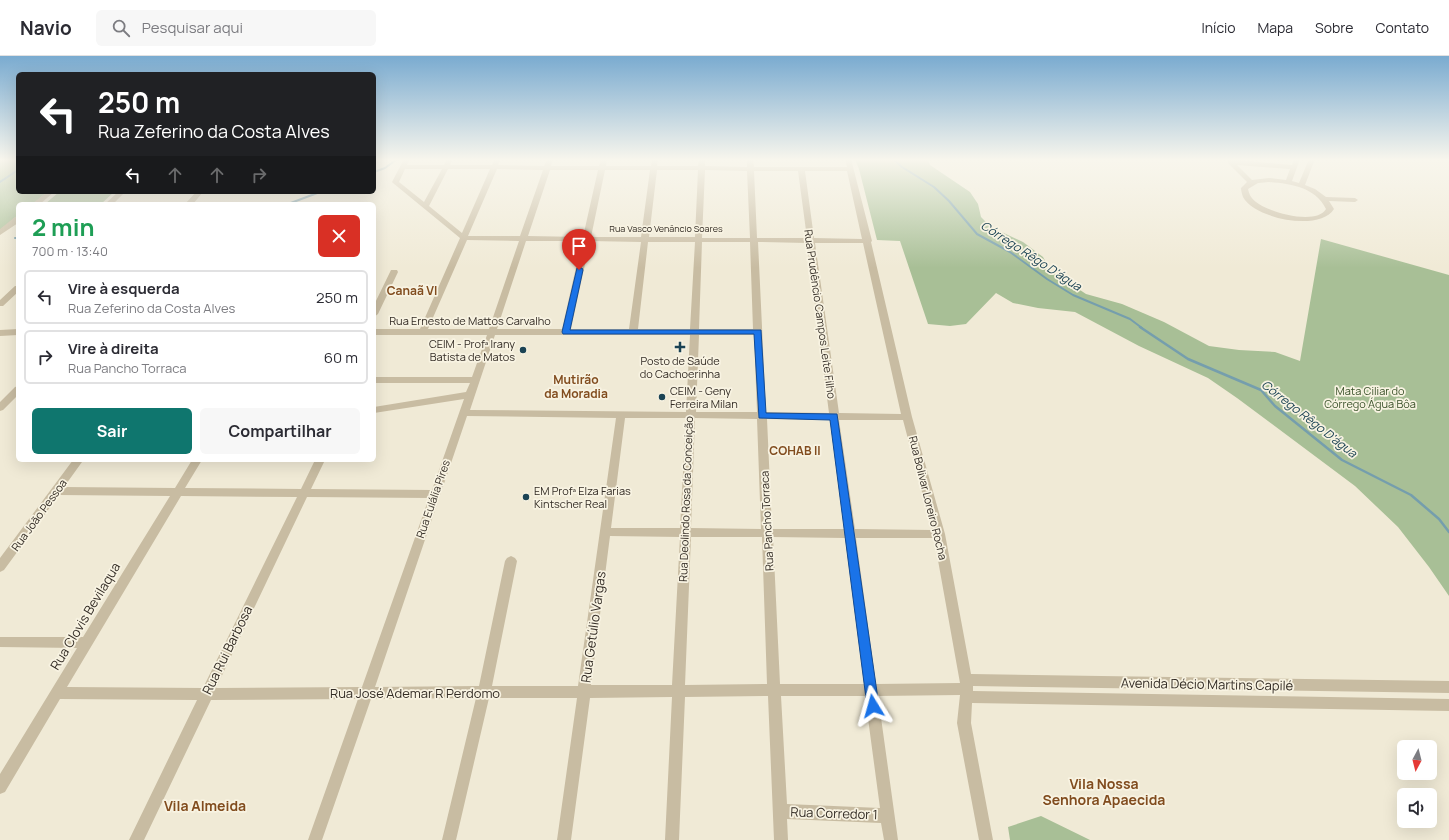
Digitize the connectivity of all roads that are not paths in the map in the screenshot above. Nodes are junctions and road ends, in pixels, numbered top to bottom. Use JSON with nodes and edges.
{"nodes":[{"id":1,"x":47,"y":196,"type":"edge"},
{"id":2,"x":413,"y":196,"type":"edge"},
{"id":3,"x":431,"y":196,"type":"edge"},
{"id":4,"x":482,"y":196,"type":"edge"},
{"id":5,"x":538,"y":196,"type":"edge"},
{"id":6,"x":596,"y":196,"type":"edge"},
{"id":7,"x":650,"y":196,"type":"edge"},
{"id":8,"x":700,"y":196,"type":"edge"},
{"id":9,"x":752,"y":196,"type":"edge"},
{"id":10,"x":805,"y":196,"type":"edge"},
{"id":11,"x":857,"y":196,"type":"edge"},
{"id":12,"x":1245,"y":196,"type":"edge"},
{"id":13,"x":1318,"y":196,"type":"edge"},
{"id":14,"x":1325,"y":200,"type":"junction"},
{"id":15,"x":1354,"y":200,"type":"dead end"},
{"id":16,"x":38,"y":202,"type":"edge"},
{"id":17,"x":426,"y":206,"type":"junction"},
{"id":18,"x":16,"y":221,"type":"edge"},
{"id":19,"x":0,"y":233,"type":"edge"},
{"id":20,"x":464,"y":238,"type":"junction"},
{"id":21,"x":523,"y":239,"type":"junction"},
{"id":22,"x":586,"y":239,"type":"junction"},
{"id":23,"x":644,"y":239,"type":"junction"},
{"id":24,"x":698,"y":240,"type":"junction"},
{"id":25,"x":754,"y":240,"type":"junction"},
{"id":26,"x":811,"y":240,"type":"junction"},
{"id":27,"x":868,"y":241,"type":"junction"},
{"id":28,"x":394,"y":272,"type":"dead end"},
{"id":29,"x":16,"y":290,"type":"edge"},
{"id":30,"x":0,"y":304,"type":"edge"},
{"id":31,"x":376,"y":310,"type":"edge"},
{"id":32,"x":0,"y":332,"type":"edge"},
{"id":33,"x":16,"y":332,"type":"edge"},
{"id":34,"x":376,"y":332,"type":"edge"},
{"id":35,"x":423,"y":332,"type":"junction"},
{"id":36,"x":492,"y":332,"type":"junction"},
{"id":37,"x":566,"y":332,"type":"junction"},
{"id":38,"x":632,"y":332,"type":"junction"},
{"id":39,"x":694,"y":332,"type":"junction"},
{"id":40,"x":758,"y":332,"type":"junction"},
{"id":41,"x":376,"y":380,"type":"edge"},
{"id":42,"x":474,"y":380,"type":"junction"},
{"id":43,"x":16,"y":391,"type":"edge"},
{"id":44,"x":469,"y":395,"type":"junction"},
{"id":45,"x":7,"y":401,"type":"junction"},
{"id":46,"x":16,"y":403,"type":"edge"},
{"id":47,"x":0,"y":408,"type":"edge"},
{"id":48,"x":376,"y":410,"type":"edge"},
{"id":49,"x":462,"y":413,"type":"junction"},
{"id":50,"x":621,"y":415,"type":"junction"},
{"id":51,"x":690,"y":415,"type":"junction"},
{"id":52,"x":762,"y":416,"type":"junction"},
{"id":53,"x":834,"y":416,"type":"junction"},
{"id":54,"x":907,"y":417,"type":"junction"},
{"id":55,"x":77,"y":462,"type":"dead end"},
{"id":56,"x":196,"y":462,"type":"edge"},
{"id":57,"x":319,"y":462,"type":"edge"},
{"id":58,"x":56,"y":491,"type":"junction"},
{"id":59,"x":178,"y":492,"type":"junction"},
{"id":60,"x":305,"y":494,"type":"junction"},
{"id":61,"x":434,"y":494,"type":"junction"},
{"id":62,"x":605,"y":532,"type":"junction"},
{"id":63,"x":685,"y":532,"type":"junction"},
{"id":64,"x":767,"y":533,"type":"junction"},
{"id":65,"x":850,"y":533,"type":"junction"},
{"id":66,"x":939,"y":534,"type":"junction"},
{"id":67,"x":512,"y":561,"type":"dead end"},
{"id":68,"x":0,"y":567,"type":"edge"},
{"id":69,"x":0,"y":642,"type":"edge"},
{"id":70,"x":86,"y":643,"type":"junction"},
{"id":71,"x":1449,"y":687,"type":"edge"},
{"id":72,"x":967,"y":689,"type":"junction"},
{"id":73,"x":871,"y":690,"type":"junction"},
{"id":74,"x":774,"y":691,"type":"junction"},
{"id":75,"x":484,"y":692,"type":"junction"},
{"id":76,"x":584,"y":692,"type":"junction"},
{"id":77,"x":678,"y":692,"type":"junction"},
{"id":78,"x":56,"y":693,"type":"junction"},
{"id":79,"x":365,"y":693,"type":"junction"},
{"id":80,"x":205,"y":694,"type":"junction"},
{"id":81,"x":1449,"y":705,"type":"edge"},
{"id":82,"x":0,"y":787,"type":"edge"},
{"id":83,"x":780,"y":811,"type":"junction"},
{"id":84,"x":888,"y":816,"type":"junction"},
{"id":85,"x":136,"y":840,"type":"edge"},
{"id":86,"x":315,"y":840,"type":"edge"},
{"id":87,"x":449,"y":840,"type":"edge"},
{"id":88,"x":564,"y":840,"type":"edge"},
{"id":89,"x":672,"y":840,"type":"edge"},
{"id":90,"x":781,"y":840,"type":"edge"},
{"id":91,"x":891,"y":840,"type":"edge"},
{"id":92,"x":986,"y":840,"type":"edge"}],
"edges":[{"from":1,"to":16,"type":"street"},
{"from":2,"to":17,"type":"street"},
{"from":3,"to":17,"type":"street"},
{"from":4,"to":20,"type":"street"},
{"from":5,"to":21,"type":"street","name":"Rua Eulália Pires"},
{"from":6,"to":22,"type":"street"},
{"from":7,"to":23,"type":"street"},
{"from":8,"to":24,"type":"street","name":"Rua Deolindo Rosa da Conceição"},
{"from":9,"to":25,"type":"street","name":"Rua Pancho Torraca"},
{"from":10,"to":26,"type":"street","name":"Rua Prudêncio Campos Leite Filho"},
{"from":11,"to":27,"type":"street","name":"Rua Bolivar Loreiro Rocha"},
{"from":12,"to":14,"type":"street"},
{"from":13,"to":14,"type":"street"},
{"from":14,"to":15,"type":"street"},
{"from":17,"to":20,"type":"street"},
{"from":18,"to":19,"type":"street"},
{"from":20,"to":21,"type":"street","name":"Rua Vasco Venâncio Soares"},
{"from":20,"to":35,"type":"street"},
{"from":21,"to":22,"type":"street","name":"Rua Vasco Venâncio Soares"},
{"from":21,"to":36,"type":"street","name":"Rua Eulália Pires"},
{"from":22,"to":23,"type":"street","name":"Rua Vasco Venâncio Soares"},
{"from":22,"to":37,"type":"street"},
{"from":23,"to":24,"type":"street","name":"Rua Vasco Venâncio Soares"},
{"from":23,"to":38,"type":"street"},
{"from":24,"to":25,"type":"street","name":"Rua Vasco Venâncio Soares"},
{"from":24,"to":39,"type":"street","name":"Rua Deolindo Rosa da Conceição"},
{"from":25,"to":26,"type":"street","name":"Rua Vasco Venâncio Soares"},
{"from":25,"to":40,"type":"street","name":"Rua Pancho Torraca"},
{"from":26,"to":27,"type":"street","name":"Rua Vasco Venâncio Soares"},
{"from":26,"to":53,"type":"street","name":"Rua Prudêncio Campos Leite Filho"},
{"from":27,"to":54,"type":"street","name":"Rua Bolivar Loreiro Rocha"},
{"from":28,"to":31,"type":"street"},
{"from":29,"to":30,"type":"street"},
{"from":32,"to":33,"type":"street"},
{"from":34,"to":35,"type":"street","name":"Rua Ernesto de Mattos Carvalho"},
{"from":35,"to":36,"type":"street","name":"Rua Ernesto de Mattos Carvalho"},
{"from":36,"to":37,"type":"street","name":"Rua Ernesto de Mattos Carvalho"},
{"from":36,"to":42,"type":"street","name":"Rua Eulália Pires"},
{"from":37,"to":38,"type":"street","name":"Rua Ernesto de Mattos Carvalho"},
{"from":38,"to":39,"type":"street","name":"Rua Ernesto de Mattos Carvalho"},
{"from":39,"to":40,"type":"street","name":"Rua Ernesto de Mattos Carvalho"},
{"from":39,"to":51,"type":"street","name":"Rua Deolindo Rosa da Conceição"},
{"from":40,"to":52,"type":"street","name":"Rua Pancho Torraca"},
{"from":41,"to":42,"type":"street"},
{"from":42,"to":44,"type":"street","name":"Rua Eulália Pires"},
{"from":43,"to":45,"type":"street"},
{"from":44,"to":48,"type":"street"},
{"from":44,"to":49,"type":"street","name":"Rua Eulália Pires"},
{"from":45,"to":46,"type":"street"},
{"from":45,"to":47,"type":"street"},
{"from":49,"to":50,"type":"street"},
{"from":49,"to":61,"type":"street","name":"Rua Eulália Pires"},
{"from":50,"to":51,"type":"street"},
{"from":50,"to":62,"type":"street","name":"Rua Getúlio Vargas"},
{"from":51,"to":52,"type":"street"},
{"from":51,"to":63,"type":"street","name":"Rua Deolindo Rosa da Conceição"},
{"from":52,"to":53,"type":"street"},
{"from":52,"to":64,"type":"street","name":"Rua Pancho Torraca"},
{"from":53,"to":54,"type":"street"},
{"from":53,"to":65,"type":"street","name":"Rua Prudêncio Campos Leite Filho"},
{"from":54,"to":66,"type":"street","name":"Rua Bolivar Loreiro Rocha"},
{"from":55,"to":58,"type":"street","name":"Rua João Pessoa"},
{"from":56,"to":59,"type":"street","name":"Rua Clovis Bevilaqua"},
{"from":57,"to":60,"type":"street","name":"Rua Rui Barbosa"},
{"from":58,"to":59,"type":"street"},
{"from":58,"to":68,"type":"street","name":"Rua João Pessoa"},
{"from":59,"to":60,"type":"street"},
{"from":59,"to":70,"type":"street","name":"Rua Clovis Bevilaqua"},
{"from":60,"to":61,"type":"street"},
{"from":60,"to":80,"type":"street","name":"Rua Rui Barbosa"},
{"from":61,"to":79,"type":"street","name":"Rua Eulália Pires"},
{"from":62,"to":63,"type":"street"},
{"from":62,"to":76,"type":"street","name":"Rua Getúlio Vargas"},
{"from":63,"to":64,"type":"street"},
{"from":63,"to":77,"type":"street","name":"Rua Deolindo Rosa da Conceição"},
{"from":64,"to":65,"type":"street"},
{"from":64,"to":74,"type":"street","name":"Rua Pancho Torraca"},
{"from":65,"to":66,"type":"street"},
{"from":65,"to":73,"type":"street","name":"Rua Prudêncio Campos Leite Filho"},
{"from":66,"to":72,"type":"street","name":"Rua Bolivar Loreiro Rocha"},
{"from":67,"to":75,"type":"street"},
{"from":69,"to":70,"type":"street"},
{"from":70,"to":78,"type":"street","name":"Rua Clovis Bevilaqua"},
{"from":71,"to":72,"type":"street","name":"Avenida Décio Martins Capilé"},
{"from":72,"to":73,"type":"street","name":"Rua José Ademar R Perdomo"},
{"from":72,"to":81,"type":"street","name":"Avenida Décio Martins Capilé"},
{"from":72,"to":92,"type":"street","name":"Rua Bolivar Loreiro Rocha"},
{"from":73,"to":74,"type":"street","name":"Rua José Ademar R Perdomo"},
{"from":73,"to":84,"type":"street","name":"Rua Prudêncio Campos Leite Filho"},
{"from":74,"to":77,"type":"street","name":"Rua José Ademar R Perdomo"},
{"from":74,"to":83,"type":"street","name":"Rua Pancho Torraca"},
{"from":75,"to":76,"type":"street","name":"Rua José Ademar R Perdomo"},
{"from":75,"to":79,"type":"street","name":"Rua José Ademar R Perdomo"},
{"from":75,"to":87,"type":"street"},
{"from":76,"to":77,"type":"street","name":"Rua José Ademar R Perdomo"},
{"from":76,"to":88,"type":"street","name":"Rua Getúlio Vargas"},
{"from":77,"to":89,"type":"street","name":"Rua Deolindo Rosa da Conceição"},
{"from":78,"to":80,"type":"street","name":"Rua José Ademar R Perdomo"},
{"from":78,"to":82,"type":"street","name":"Rua Clovis Bevilaqua"},
{"from":79,"to":80,"type":"street","name":"Rua José Ademar R Perdomo"},
{"from":79,"to":86,"type":"street","name":"Rua Eulália Pires"},
{"from":80,"to":85,"type":"street","name":"Rua Rui Barbosa"},
{"from":83,"to":84,"type":"street","name":"Rua Corredor 1"},
{"from":83,"to":90,"type":"street","name":"Rua Pancho Torraca"},
{"from":84,"to":91,"type":"street","name":"Rua Prudêncio Campos Leite Filho"}]}
